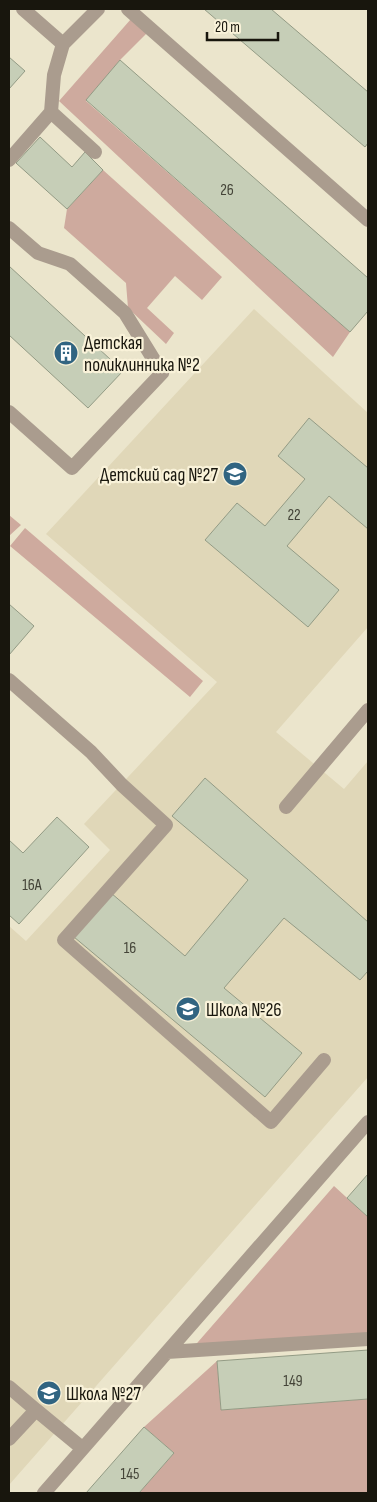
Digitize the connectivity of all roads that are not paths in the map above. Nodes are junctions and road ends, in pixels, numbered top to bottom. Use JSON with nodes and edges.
{"nodes":[{"id":1,"x":23,"y":9,"type":"edge"},
{"id":2,"x":98,"y":9,"type":"edge"},
{"id":3,"x":128,"y":9,"type":"edge"},
{"id":4,"x":63,"y":44,"type":"junction"},
{"id":5,"x":51,"y":112,"type":"junction"},
{"id":6,"x":95,"y":152,"type":"dead end"},
{"id":7,"x":9,"y":160,"type":"edge"},
{"id":8,"x":368,"y":220,"type":"edge"},
{"id":9,"x":9,"y":228,"type":"edge"},
{"id":10,"x":9,"y":412,"type":"edge"},
{"id":11,"x":9,"y":680,"type":"edge"},
{"id":12,"x":368,"y":710,"type":"edge"},
{"id":13,"x":286,"y":806,"type":"dead end"},
{"id":14,"x":324,"y":1060,"type":"dead end"},
{"id":15,"x":368,"y":1122,"type":"edge"},
{"id":16,"x":368,"y":1339,"type":"edge"},
{"id":17,"x":167,"y":1352,"type":"junction"},
{"id":18,"x":9,"y":1387,"type":"edge"},
{"id":19,"x":36,"y":1410,"type":"junction"},
{"id":20,"x":9,"y":1439,"type":"edge"},
{"id":21,"x":82,"y":1448,"type":"junction"},
{"id":22,"x":44,"y":1493,"type":"edge"}],
"edges":[{"from":1,"to":4,"type":"lane"},
{"from":2,"to":4,"type":"lane"},
{"from":3,"to":8,"type":"lane"},
{"from":4,"to":5,"type":"lane"},
{"from":5,"to":6,"type":"lane"},
{"from":5,"to":7,"type":"lane"},
{"from":9,"to":10,"type":"lane"},
{"from":11,"to":14,"type":"lane"},
{"from":12,"to":13,"type":"lane"},
{"from":15,"to":17,"type":"lane"},
{"from":16,"to":17,"type":"lane"},
{"from":17,"to":21,"type":"lane"},
{"from":18,"to":19,"type":"lane"},
{"from":19,"to":20,"type":"lane"},
{"from":19,"to":21,"type":"lane"},
{"from":21,"to":22,"type":"lane"}]}
